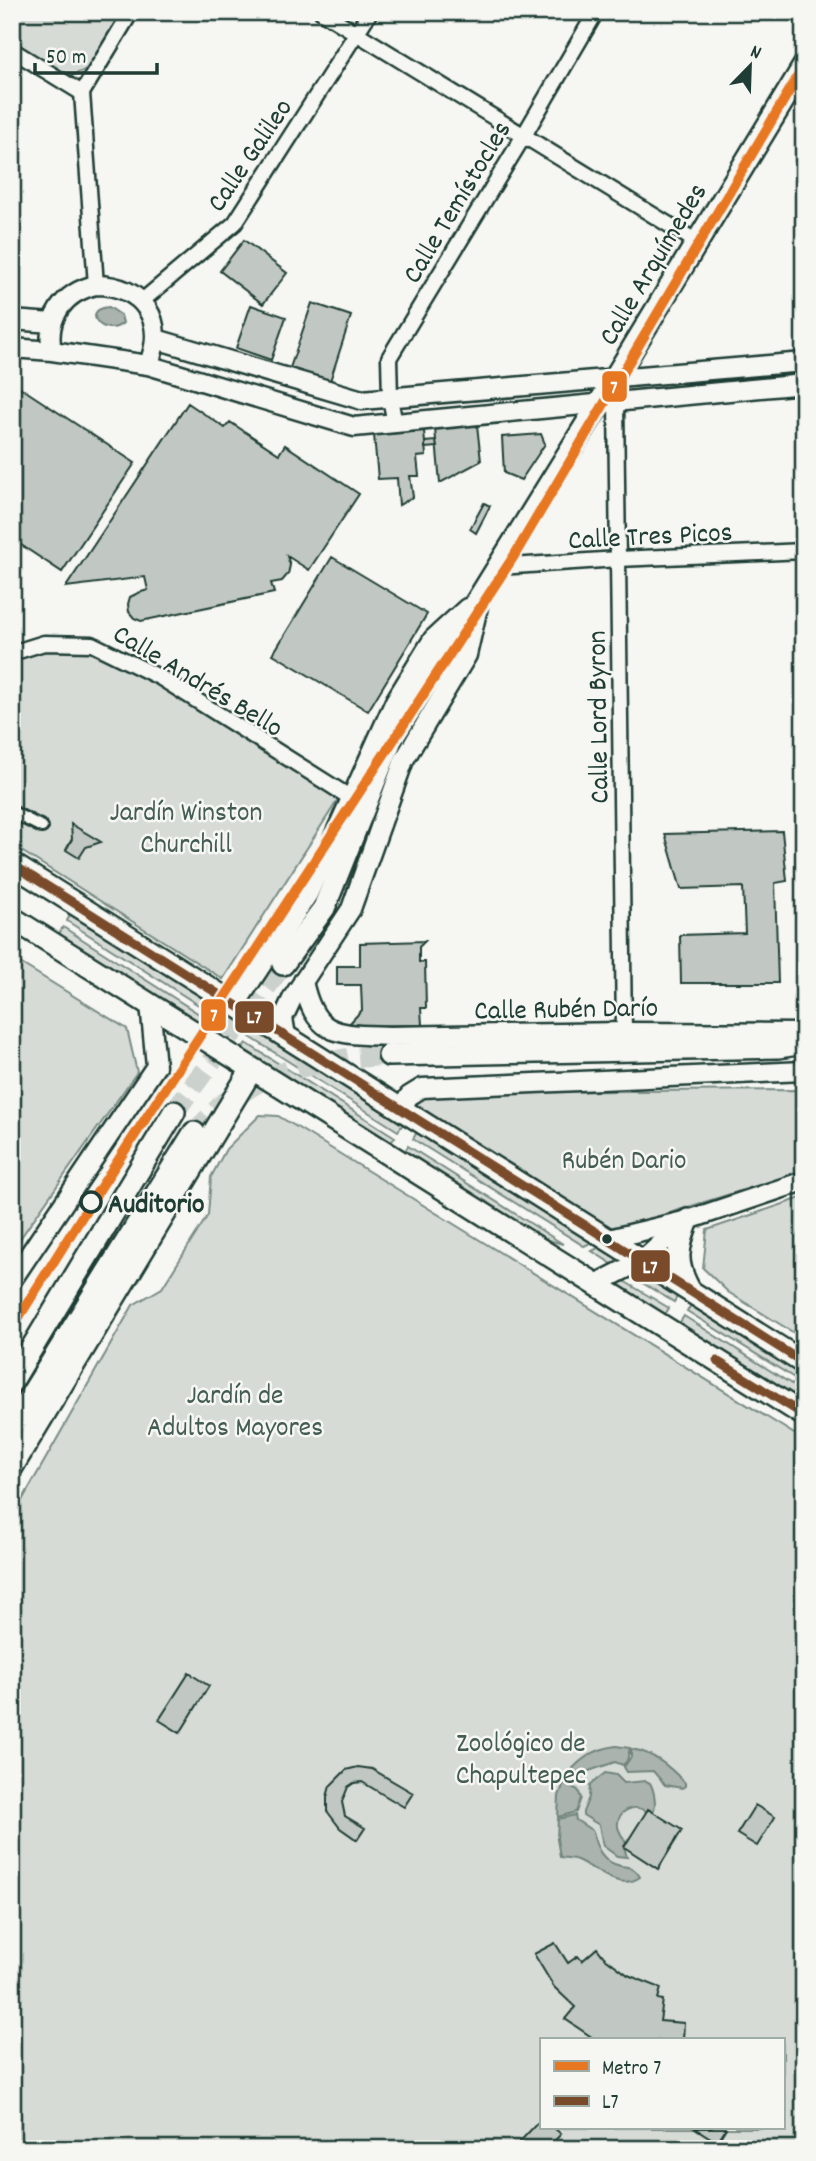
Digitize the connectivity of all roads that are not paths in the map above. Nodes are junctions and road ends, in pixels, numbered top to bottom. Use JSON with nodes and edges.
{"nodes":[{"id":1,"x":131,"y":12,"type":"edge"},
{"id":2,"x":322,"y":12,"type":"edge"},
{"id":3,"x":370,"y":12,"type":"edge"},
{"id":4,"x":596,"y":12,"type":"edge"},
{"id":5,"x":356,"y":34,"type":"junction"},
{"id":6,"x":12,"y":50,"type":"edge"},
{"id":7,"x":804,"y":66,"type":"edge"},
{"id":8,"x":82,"y":93,"type":"junction"},
{"id":9,"x":523,"y":137,"type":"junction"},
{"id":10,"x":697,"y":242,"type":"junction"},
{"id":11,"x":96,"y":285,"type":"junction"},
{"id":12,"x":142,"y":302,"type":"junction"},
{"id":13,"x":12,"y":320,"type":"edge"},
{"id":14,"x":52,"y":323,"type":"junction"},
{"id":15,"x":156,"y":339,"type":"junction"},
{"id":16,"x":12,"y":348,"type":"edge"},
{"id":17,"x":52,"y":351,"type":"junction"},
{"id":18,"x":804,"y":362,"type":"edge"},
{"id":19,"x":148,"y":365,"type":"junction"},
{"id":20,"x":614,"y":379,"type":"junction"},
{"id":21,"x":804,"y":384,"type":"edge"},
{"id":22,"x":390,"y":398,"type":"junction"},
{"id":23,"x":607,"y":403,"type":"junction"},
{"id":24,"x":395,"y":424,"type":"junction"},
{"id":25,"x":804,"y":551,"type":"edge"},
{"id":26,"x":618,"y":559,"type":"junction"},
{"id":27,"x":498,"y":567,"type":"junction"},
{"id":28,"x":480,"y":596,"type":"junction"},
{"id":29,"x":12,"y":653,"type":"edge"},
{"id":30,"x":351,"y":798,"type":"junction"},
{"id":31,"x":12,"y":811,"type":"edge"},
{"id":32,"x":42,"y":827,"type":"dead end"},
{"id":33,"x":12,"y":864,"type":"edge"},
{"id":34,"x":12,"y":918,"type":"edge"},
{"id":35,"x":283,"y":964,"type":"tunnel mouth"},
{"id":36,"x":303,"y":981,"type":"junction"},
{"id":37,"x":150,"y":1004,"type":"junction"},
{"id":38,"x":236,"y":1004,"type":"junction"},
{"id":39,"x":624,"y":1032,"type":"junction"},
{"id":40,"x":804,"y":1033,"type":"edge"},
{"id":41,"x":286,"y":1036,"type":"junction"},
{"id":42,"x":804,"y":1043,"type":"edge"},
{"id":43,"x":389,"y":1055,"type":"tunnel mouth"},
{"id":44,"x":252,"y":1069,"type":"junction"},
{"id":45,"x":804,"y":1071,"type":"edge"},
{"id":46,"x":401,"y":1109,"type":"junction"},
{"id":47,"x":174,"y":1112,"type":"tunnel mouth"},
{"id":48,"x":194,"y":1133,"type":"tunnel mouth"},
{"id":49,"x":804,"y":1181,"type":"edge"},
{"id":50,"x":688,"y":1220,"type":"junction"},
{"id":51,"x":609,"y":1240,"type":"junction"},
{"id":52,"x":643,"y":1260,"type":"junction"},
{"id":53,"x":12,"y":1280,"type":"edge"},
{"id":54,"x":596,"y":1284,"type":"junction"},
{"id":55,"x":690,"y":1291,"type":"junction"},
{"id":56,"x":804,"y":1363,"type":"edge"},
{"id":57,"x":12,"y":1381,"type":"edge"},
{"id":58,"x":804,"y":1415,"type":"edge"},
{"id":59,"x":12,"y":1426,"type":"edge"},
{"id":60,"x":12,"y":1467,"type":"edge"}],
"edges":[{"from":1,"to":8,"type":"street"},
{"from":2,"to":5,"type":"street"},
{"from":3,"to":5,"type":"street","name":"Calle Galileo"},
{"from":4,"to":9,"type":"street","name":"Calle Temístocles"},
{"from":5,"to":9,"type":"street"},
{"from":5,"to":12,"type":"street","name":"Calle Galileo"},
{"from":6,"to":8,"type":"street"},
{"from":7,"to":10,"type":"main road","name":"Calle Arquímedes"},
{"from":8,"to":11,"type":"street"},
{"from":9,"to":10,"type":"street"},
{"from":9,"to":22,"type":"street","name":"Calle Temístocles"},
{"from":10,"to":20,"type":"main road","name":"Calle Arquímedes"},
{"from":11,"to":12,"type":"street"},
{"from":11,"to":14,"type":"street"},
{"from":12,"to":15,"type":"street"},
{"from":13,"to":14,"type":"street"},
{"from":14,"to":17,"type":"street"},
{"from":15,"to":19,"type":"street"},
{"from":15,"to":22,"type":"street"},
{"from":16,"to":17,"type":"street"},
{"from":17,"to":19,"type":"street"},
{"from":18,"to":20,"type":"street"},
{"from":19,"to":24,"type":"street"},
{"from":20,"to":22,"type":"street"},
{"from":20,"to":23,"type":"main road","name":"Calle Arquímedes"},
{"from":21,"to":23,"type":"street"},
{"from":22,"to":24,"type":"street","name":"Calle Temístocles"},
{"from":23,"to":24,"type":"street"},
{"from":23,"to":26,"type":"street","name":"Calle Lord Byron"},
{"from":23,"to":27,"type":"main road","name":"Calle Arquímedes"},
{"from":25,"to":26,"type":"street","name":"Calle Tres Picos"},
{"from":26,"to":27,"type":"street","name":"Calle Tres Picos"},
{"from":26,"to":39,"type":"street","name":"Calle Lord Byron"},
{"from":27,"to":28,"type":"main road","name":"Calle Arquímedes"},
{"from":28,"to":30,"type":"street","name":"Calle Arquímedes"},
{"from":28,"to":35,"type":"main road","name":"Calle Arquímedes"},
{"from":28,"to":36,"type":"street","name":"Calle Arquímedes"},
{"from":29,"to":30,"type":"street","name":"Calle Andrés Bello"},
{"from":30,"to":38,"type":"street","name":"Calle Arquímedes"},
{"from":31,"to":32,"type":"street"},
{"from":33,"to":38,"type":"main road"},
{"from":34,"to":37,"type":"main road"},
{"from":36,"to":39,"type":"street","name":"Calle Rubén Darío"},
{"from":36,"to":41,"type":"street","name":"Calle Arquímedes"},
{"from":37,"to":44,"type":"main road"},
{"from":37,"to":53,"type":"street"},
{"from":38,"to":41,"type":"main road"},
{"from":39,"to":40,"type":"street","name":"Calle Rubén Darío"},
{"from":41,"to":46,"type":"main road"},
{"from":42,"to":43,"type":"main road"},
{"from":44,"to":54,"type":"main road"},
{"from":44,"to":60,"type":"main road"},
{"from":45,"to":46,"type":"street"},
{"from":46,"to":51,"type":"main road"},
{"from":47,"to":57,"type":"main road"},
{"from":48,"to":59,"type":"main road"},
{"from":49,"to":50,"type":"street"},
{"from":50,"to":51,"type":"street"},
{"from":50,"to":52,"type":"street"},
{"from":50,"to":55,"type":"main road"},
{"from":51,"to":52,"type":"main road"},
{"from":52,"to":54,"type":"street"},
{"from":52,"to":55,"type":"main road"},
{"from":54,"to":58,"type":"main road"},
{"from":55,"to":56,"type":"main road"}]}
